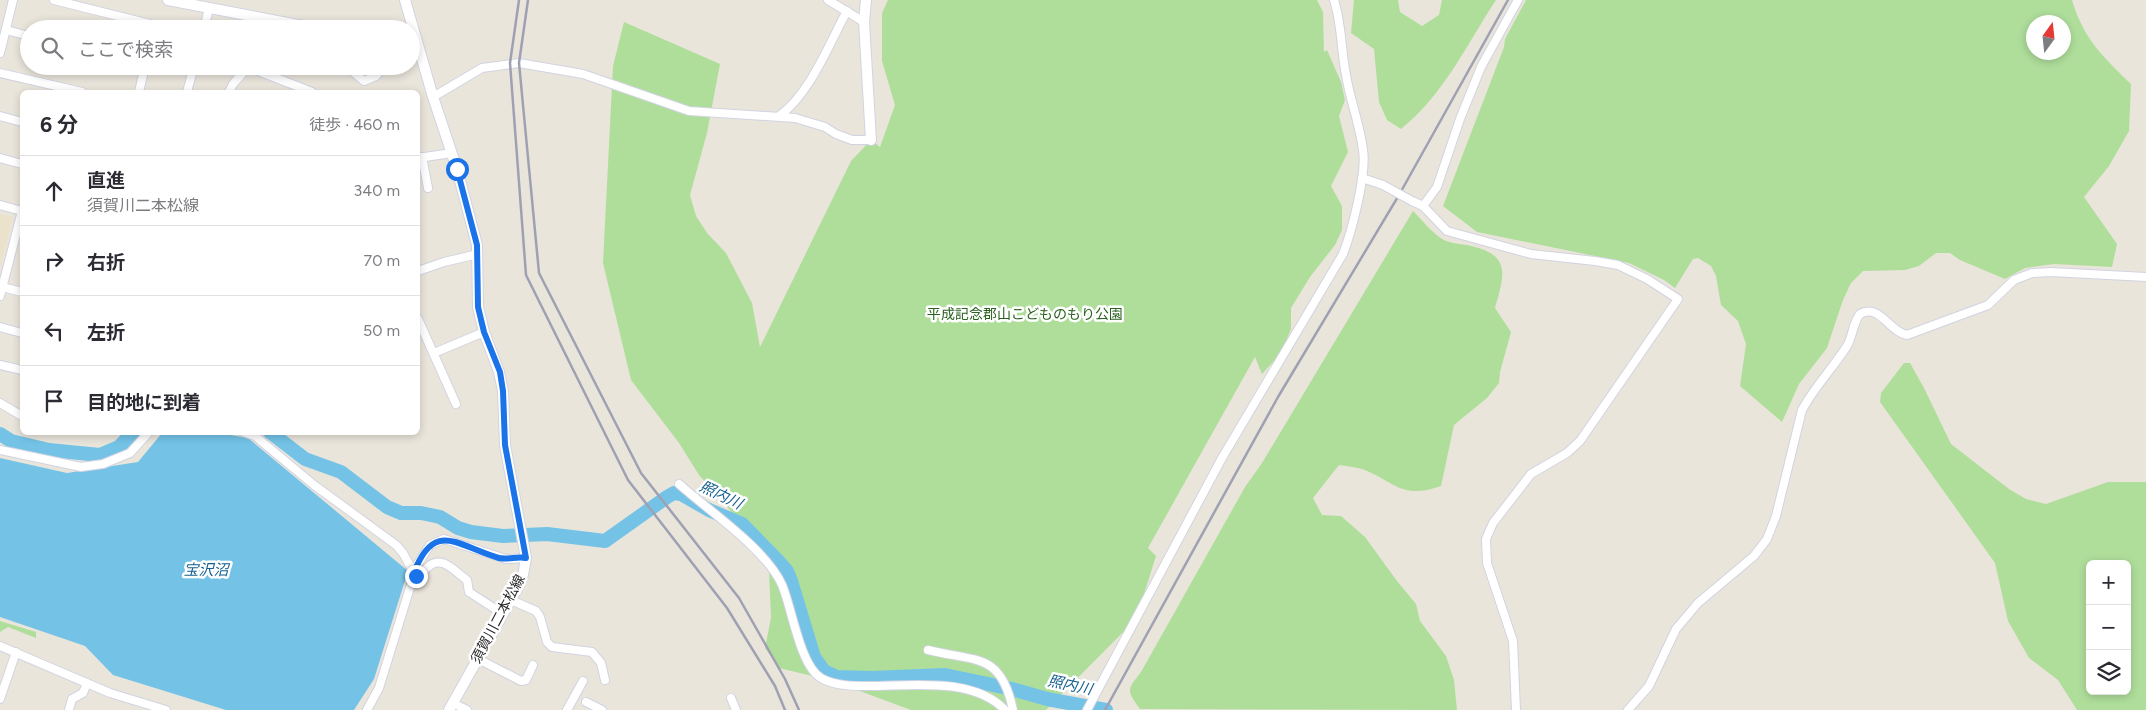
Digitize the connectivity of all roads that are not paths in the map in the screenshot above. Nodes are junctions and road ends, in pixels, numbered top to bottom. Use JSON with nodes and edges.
{"nodes":[{"id":1,"x":13,"y":0,"type":"edge"},
{"id":2,"x":54,"y":0,"type":"edge"},
{"id":3,"x":169,"y":0,"type":"edge"},
{"id":4,"x":405,"y":0,"type":"edge"},
{"id":5,"x":828,"y":0,"type":"edge"},
{"id":6,"x":866,"y":0,"type":"edge"},
{"id":7,"x":1334,"y":0,"type":"edge"},
{"id":8,"x":1518,"y":0,"type":"edge"},
{"id":9,"x":209,"y":8,"type":"junction"},
{"id":10,"x":847,"y":10,"type":"junction"},
{"id":11,"x":129,"y":20,"type":"edge"},
{"id":12,"x":206,"y":20,"type":"edge"},
{"id":13,"x":272,"y":20,"type":"edge"},
{"id":14,"x":409,"y":20,"type":"edge"},
{"id":15,"x":864,"y":22,"type":"junction"},
{"id":16,"x":6,"y":30,"type":"junction"},
{"id":17,"x":20,"y":34,"type":"edge"},
{"id":18,"x":0,"y":53,"type":"edge"},
{"id":19,"x":420,"y":64,"type":"edge"},
{"id":20,"x":0,"y":73,"type":"edge"},
{"id":21,"x":144,"y":75,"type":"edge"},
{"id":22,"x":192,"y":75,"type":"edge"},
{"id":23,"x":241,"y":75,"type":"edge"},
{"id":24,"x":268,"y":75,"type":"edge"},
{"id":25,"x":357,"y":75,"type":"edge"},
{"id":26,"x":377,"y":75,"type":"edge"},
{"id":27,"x":73,"y":90,"type":"edge"},
{"id":28,"x":140,"y":90,"type":"edge"},
{"id":29,"x":188,"y":90,"type":"edge"},
{"id":30,"x":230,"y":90,"type":"edge"},
{"id":31,"x":307,"y":90,"type":"edge"},
{"id":32,"x":432,"y":97,"type":"junction"},
{"id":33,"x":0,"y":116,"type":"edge"},
{"id":34,"x":779,"y":116,"type":"junction"},
{"id":35,"x":20,"y":121,"type":"edge"},
{"id":36,"x":872,"y":140,"type":"joint"},
{"id":37,"x":452,"y":153,"type":"junction"},
{"id":38,"x":0,"y":158,"type":"edge"},
{"id":39,"x":420,"y":158,"type":"edge"},
{"id":40,"x":20,"y":163,"type":"edge"},
{"id":41,"x":1362,"y":178,"type":"junction"},
{"id":42,"x":428,"y":188,"type":"dead end"},
{"id":43,"x":0,"y":206,"type":"edge"},
{"id":44,"x":1423,"y":206,"type":"junction"},
{"id":45,"x":20,"y":211,"type":"edge"},
{"id":46,"x":20,"y":219,"type":"edge"},
{"id":47,"x":478,"y":254,"type":"junction"},
{"id":48,"x":420,"y":270,"type":"edge"},
{"id":49,"x":2146,"y":277,"type":"edge"},
{"id":50,"x":2,"y":287,"type":"junction"},
{"id":51,"x":20,"y":292,"type":"edge"},
{"id":52,"x":0,"y":296,"type":"edge"},
{"id":53,"x":420,"y":323,"type":"edge"},
{"id":54,"x":0,"y":327,"type":"edge"},
{"id":55,"x":20,"y":332,"type":"edge"},
{"id":56,"x":484,"y":332,"type":"junction"},
{"id":57,"x":434,"y":353,"type":"junction"},
{"id":58,"x":0,"y":365,"type":"edge"},
{"id":59,"x":20,"y":370,"type":"edge"},
{"id":60,"x":0,"y":403,"type":"edge"},
{"id":61,"x":456,"y":404,"type":"dead end"},
{"id":62,"x":20,"y":415,"type":"edge"},
{"id":63,"x":146,"y":435,"type":"edge"},
{"id":64,"x":252,"y":435,"type":"edge"},
{"id":65,"x":0,"y":450,"type":"edge"},
{"id":66,"x":679,"y":484,"type":"dead end"},
{"id":67,"x":525,"y":553,"type":"junction"},
{"id":68,"x":415,"y":572,"type":"junction"},
{"id":69,"x":511,"y":600,"type":"junction"},
{"id":70,"x":503,"y":614,"type":"junction"},
{"id":71,"x":0,"y":646,"type":"edge"},
{"id":72,"x":928,"y":650,"type":"dead end"},
{"id":73,"x":16,"y":652,"type":"junction"},
{"id":74,"x":478,"y":659,"type":"junction"},
{"id":75,"x":533,"y":665,"type":"dead end"},
{"id":76,"x":605,"y":680,"type":"dead end"},
{"id":77,"x":583,"y":681,"type":"dead end"},
{"id":78,"x":87,"y":683,"type":"junction"},
{"id":79,"x":731,"y":698,"type":"dead end"},
{"id":80,"x":0,"y":699,"type":"edge"},
{"id":81,"x":136,"y":701,"type":"junction"},
{"id":82,"x":586,"y":702,"type":"dead end"},
{"id":83,"x":451,"y":706,"type":"edge"},
{"id":84,"x":69,"y":710,"type":"edge"},
{"id":85,"x":134,"y":710,"type":"edge"},
{"id":86,"x":166,"y":710,"type":"edge"},
{"id":87,"x":367,"y":710,"type":"edge"},
{"id":88,"x":468,"y":710,"type":"edge"},
{"id":89,"x":567,"y":710,"type":"edge"},
{"id":90,"x":602,"y":710,"type":"edge"},
{"id":91,"x":736,"y":710,"type":"edge"},
{"id":92,"x":1005,"y":710,"type":"edge"},
{"id":93,"x":1013,"y":710,"type":"edge"},
{"id":94,"x":1087,"y":710,"type":"edge"},
{"id":95,"x":1516,"y":710,"type":"edge"},
{"id":96,"x":1628,"y":710,"type":"edge"}],
"edges":[{"from":1,"to":16,"type":"street"},
{"from":2,"to":11,"type":"street"},
{"from":3,"to":9,"type":"main road"},
{"from":4,"to":14,"type":"main road","name":"須賀川二本松線"},
{"from":5,"to":10,"type":"street"},
{"from":6,"to":15,"type":"main road"},
{"from":7,"to":41,"type":"street"},
{"from":8,"to":44,"type":"street"},
{"from":9,"to":12,"type":"street"},
{"from":9,"to":13,"type":"main road"},
{"from":10,"to":15,"type":"street"},
{"from":10,"to":34,"type":"street"},
{"from":15,"to":36,"type":"main road"},
{"from":16,"to":17,"type":"street"},
{"from":16,"to":18,"type":"street"},
{"from":19,"to":32,"type":"main road","name":"須賀川二本松線"},
{"from":20,"to":27,"type":"street"},
{"from":21,"to":28,"type":"street"},
{"from":22,"to":29,"type":"street"},
{"from":23,"to":30,"type":"street"},
{"from":24,"to":31,"type":"street"},
{"from":25,"to":26,"type":"street"},
{"from":32,"to":34,"type":"street"},
{"from":32,"to":37,"type":"main road","name":"須賀川二本松線"},
{"from":33,"to":35,"type":"street"},
{"from":34,"to":36,"type":"street"},
{"from":37,"to":39,"type":"street"},
{"from":37,"to":47,"type":"main road","name":"須賀川二本松線"},
{"from":38,"to":40,"type":"street"},
{"from":39,"to":42,"type":"street"},
{"from":41,"to":44,"type":"street","bridge":true},
{"from":41,"to":94,"type":"street"},
{"from":43,"to":45,"type":"street"},
{"from":44,"to":95,"type":"street"},
{"from":46,"to":50,"type":"street"},
{"from":47,"to":48,"type":"street"},
{"from":47,"to":56,"type":"main road","name":"須賀川二本松線"},
{"from":49,"to":96,"type":"street"},
{"from":50,"to":51,"type":"street"},
{"from":50,"to":52,"type":"street"},
{"from":53,"to":57,"type":"street"},
{"from":54,"to":55,"type":"street"},
{"from":56,"to":57,"type":"street"},
{"from":56,"to":67,"type":"main road","name":"須賀川二本松線"},
{"from":57,"to":61,"type":"street"},
{"from":58,"to":59,"type":"street"},
{"from":60,"to":62,"type":"street"},
{"from":63,"to":65,"type":"street"},
{"from":64,"to":68,"type":"street"},
{"from":66,"to":92,"type":"street"},
{"from":67,"to":68,"type":"street"},
{"from":67,"to":69,"type":"main road","name":"須賀川二本松線"},
{"from":68,"to":70,"type":"street"},
{"from":68,"to":87,"type":"street"},
{"from":69,"to":70,"type":"main road","name":"須賀川二本松線"},
{"from":69,"to":76,"type":"street"},
{"from":70,"to":74,"type":"main road","name":"須賀川二本松線"},
{"from":71,"to":73,"type":"street"},
{"from":72,"to":93,"type":"street"},
{"from":73,"to":78,"type":"street"},
{"from":73,"to":80,"type":"street"},
{"from":74,"to":75,"type":"street"},
{"from":74,"to":83,"type":"main road","name":"須賀川二本松線"},
{"from":77,"to":89,"type":"street"},
{"from":78,"to":81,"type":"street"},
{"from":78,"to":84,"type":"street"},
{"from":79,"to":91,"type":"street"},
{"from":81,"to":85,"type":"street"},
{"from":81,"to":86,"type":"street"},
{"from":82,"to":90,"type":"street"},
{"from":83,"to":88,"type":"street"}]}
